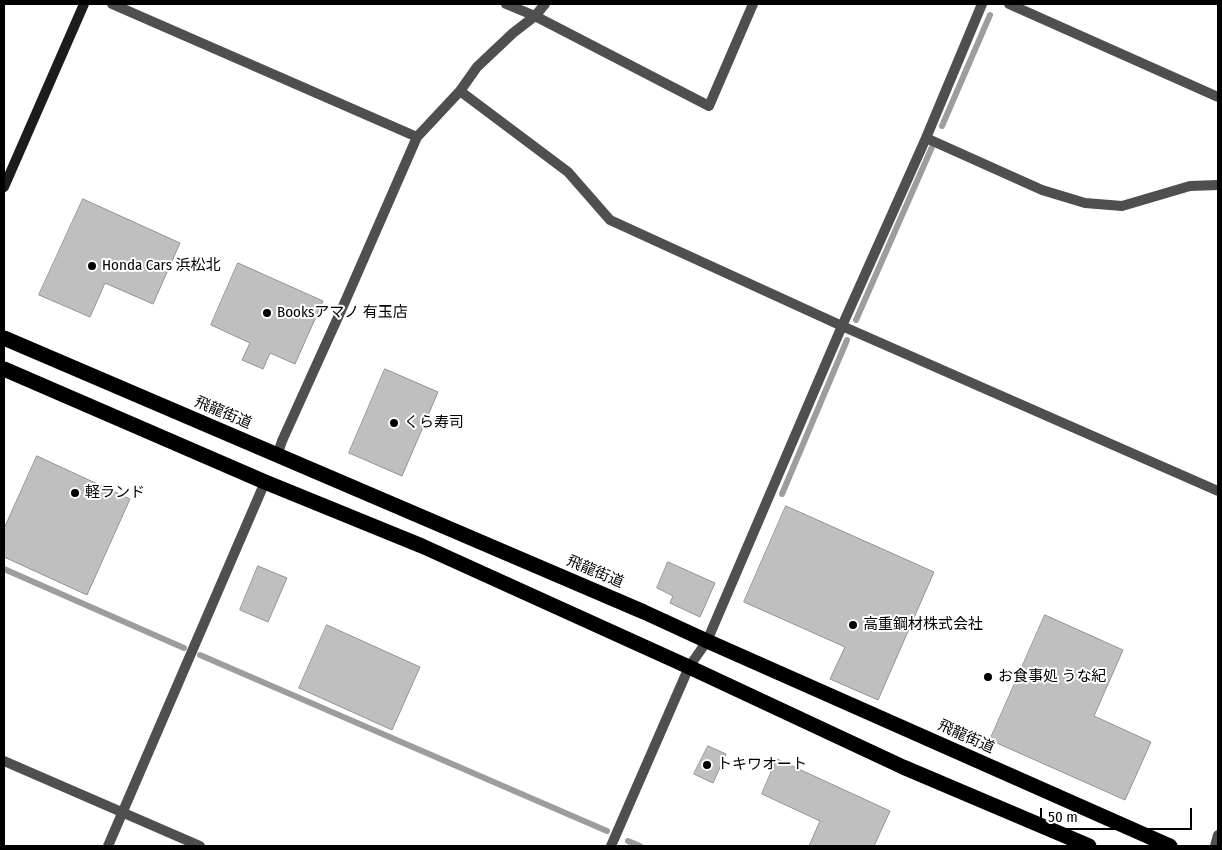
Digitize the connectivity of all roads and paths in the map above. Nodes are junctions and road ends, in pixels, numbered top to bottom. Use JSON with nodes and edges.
{"nodes":[{"id":1,"x":84,"y":4,"type":"edge"},
{"id":2,"x":112,"y":4,"type":"edge"},
{"id":3,"x":506,"y":4,"type":"edge"},
{"id":4,"x":545,"y":4,"type":"edge"},
{"id":5,"x":753,"y":4,"type":"edge"},
{"id":6,"x":982,"y":4,"type":"edge"},
{"id":7,"x":1009,"y":4,"type":"edge"},
{"id":8,"x":535,"y":16,"type":"junction"},
{"id":9,"x":460,"y":91,"type":"junction"},
{"id":10,"x":1218,"y":96,"type":"edge"},
{"id":11,"x":417,"y":137,"type":"junction"},
{"id":12,"x":926,"y":138,"type":"junction"},
{"id":13,"x":1218,"y":185,"type":"edge"},
{"id":14,"x":4,"y":187,"type":"edge"},
{"id":15,"x":842,"y":326,"type":"junction"},
{"id":16,"x":4,"y":338,"type":"edge"},
{"id":17,"x":4,"y":369,"type":"edge"},
{"id":18,"x":277,"y":456,"type":"junction"},
{"id":19,"x":265,"y":482,"type":"junction"},
{"id":20,"x":1218,"y":492,"type":"edge"},
{"id":21,"x":707,"y":641,"type":"junction"},
{"id":22,"x":689,"y":667,"type":"junction"},
{"id":23,"x":4,"y":760,"type":"edge"},
{"id":24,"x":122,"y":813,"type":"junction"},
{"id":25,"x":1218,"y":834,"type":"edge"},
{"id":26,"x":1078,"y":844,"type":"edge"},
{"id":27,"x":108,"y":846,"type":"edge"},
{"id":28,"x":200,"y":846,"type":"edge"},
{"id":29,"x":611,"y":846,"type":"edge"},
{"id":30,"x":1170,"y":846,"type":"edge"},
{"id":31,"x":1215,"y":846,"type":"edge"}],
"edges":[{"from":1,"to":14,"type":"street"},
{"from":2,"to":11,"type":"street"},
{"from":3,"to":8,"type":"street"},
{"from":4,"to":8,"type":"street"},
{"from":5,"to":8,"type":"street"},
{"from":6,"to":12,"type":"street"},
{"from":7,"to":10,"type":"street"},
{"from":8,"to":9,"type":"street"},
{"from":9,"to":11,"type":"street"},
{"from":9,"to":15,"type":"street"},
{"from":11,"to":18,"type":"street"},
{"from":12,"to":13,"type":"street"},
{"from":12,"to":15,"type":"street"},
{"from":15,"to":20,"type":"street"},
{"from":15,"to":21,"type":"street"},
{"from":16,"to":18,"type":"highway","name":"飛龍街道"},
{"from":17,"to":19,"type":"highway"},
{"from":18,"to":21,"type":"highway","name":"飛龍街道"},
{"from":19,"to":22,"type":"highway"},
{"from":19,"to":24,"type":"street"},
{"from":21,"to":22,"type":"street"},
{"from":21,"to":30,"type":"highway","name":"飛龍街道"},
{"from":22,"to":26,"type":"highway"},
{"from":22,"to":29,"type":"street"},
{"from":23,"to":24,"type":"street"},
{"from":24,"to":27,"type":"street"},
{"from":24,"to":28,"type":"street"},
{"from":25,"to":31,"type":"street"}]}
